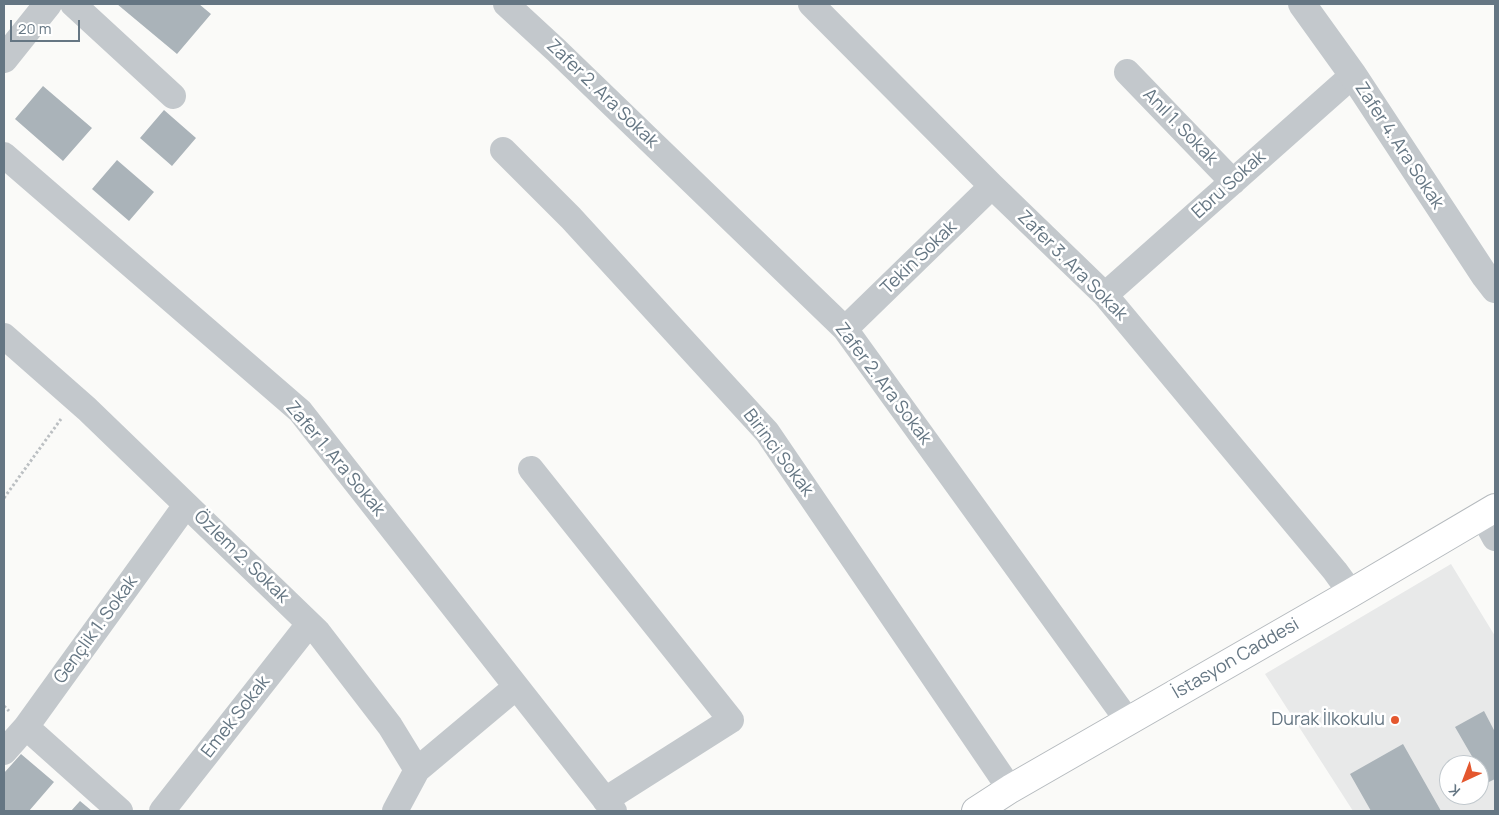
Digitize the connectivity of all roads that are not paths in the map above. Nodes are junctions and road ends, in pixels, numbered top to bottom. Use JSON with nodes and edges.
{"nodes":[{"id":1,"x":48,"y":4,"type":"edge"},
{"id":2,"x":73,"y":4,"type":"edge"},
{"id":3,"x":506,"y":4,"type":"edge"},
{"id":4,"x":811,"y":4,"type":"edge"},
{"id":5,"x":1302,"y":4,"type":"edge"},
{"id":6,"x":4,"y":59,"type":"edge"},
{"id":7,"x":1127,"y":72,"type":"dead end"},
{"id":8,"x":1353,"y":74,"type":"junction"},
{"id":9,"x":173,"y":96,"type":"dead end"},
{"id":10,"x":503,"y":150,"type":"dead end"},
{"id":11,"x":4,"y":155,"type":"edge"},
{"id":12,"x":1233,"y":182,"type":"junction"},
{"id":13,"x":992,"y":186,"type":"junction"},
{"id":14,"x":1495,"y":289,"type":"edge"},
{"id":15,"x":1106,"y":295,"type":"junction"},
{"id":16,"x":845,"y":329,"type":"junction"},
{"id":17,"x":4,"y":336,"type":"edge"},
{"id":18,"x":531,"y":468,"type":"dead end"},
{"id":19,"x":186,"y":505,"type":"junction"},
{"id":20,"x":1491,"y":521,"type":"edge"},
{"id":21,"x":1351,"y":593,"type":"junction"},
{"id":22,"x":310,"y":624,"type":"junction"},
{"id":23,"x":516,"y":687,"type":"junction"},
{"id":24,"x":1128,"y":721,"type":"junction"},
{"id":25,"x":26,"y":726,"type":"junction"},
{"id":26,"x":4,"y":752,"type":"edge"},
{"id":27,"x":417,"y":770,"type":"junction"},
{"id":28,"x":1010,"y":789,"type":"junction"},
{"id":29,"x":610,"y":806,"type":"edge"},
{"id":30,"x":120,"y":811,"type":"edge"},
{"id":31,"x":162,"y":811,"type":"edge"},
{"id":32,"x":396,"y":811,"type":"edge"},
{"id":33,"x":976,"y":811,"type":"edge"}],
"edges":[{"from":1,"to":6,"type":"street"},
{"from":2,"to":9,"type":"street"},
{"from":3,"to":16,"type":"street","name":"Zafer 2. Ara Sokak"},
{"from":4,"to":13,"type":"street","name":"Zafer 3. Ara Sokak"},
{"from":5,"to":8,"type":"street","name":"Zafer 4. Ara Sokak"},
{"from":7,"to":12,"type":"street","name":"Anıl 1. Sokak"},
{"from":8,"to":12,"type":"street","name":"Ebru Sokak"},
{"from":8,"to":14,"type":"street","name":"Zafer 4. Ara Sokak"},
{"from":10,"to":28,"type":"street","name":"Birinci Sokak"},
{"from":11,"to":23,"type":"street","name":"Zafer 1. Ara Sokak"},
{"from":12,"to":15,"type":"street","name":"Ebru Sokak"},
{"from":13,"to":15,"type":"street","name":"Zafer 3. Ara Sokak"},
{"from":13,"to":16,"type":"street","name":"Tekin Sokak"},
{"from":15,"to":21,"type":"street","name":"Zafer 3. Ara Sokak"},
{"from":16,"to":24,"type":"street","name":"Zafer 2. Ara Sokak"},
{"from":17,"to":19,"type":"street","name":"Özlem 2. Sokak"},
{"from":18,"to":29,"type":"street"},
{"from":19,"to":22,"type":"street","name":"Özlem 2. Sokak"},
{"from":19,"to":25,"type":"street","name":"Gençlik 1. Sokak"},
{"from":20,"to":21,"type":"main road","name":"İstasyon Caddesi"},
{"from":21,"to":24,"type":"main road","name":"İstasyon Caddesi"},
{"from":22,"to":27,"type":"street","name":"Özlem 2. Sokak"},
{"from":22,"to":31,"type":"street","name":"Emek Sokak"},
{"from":23,"to":27,"type":"street"},
{"from":23,"to":29,"type":"street","name":"Zafer 1. Ara Sokak"},
{"from":24,"to":28,"type":"main road","name":"İstasyon Caddesi"},
{"from":25,"to":26,"type":"street","name":"Gençlik 1. Sokak"},
{"from":25,"to":30,"type":"street"},
{"from":27,"to":32,"type":"street"},
{"from":28,"to":33,"type":"main road","name":"İstasyon Caddesi"}]}
